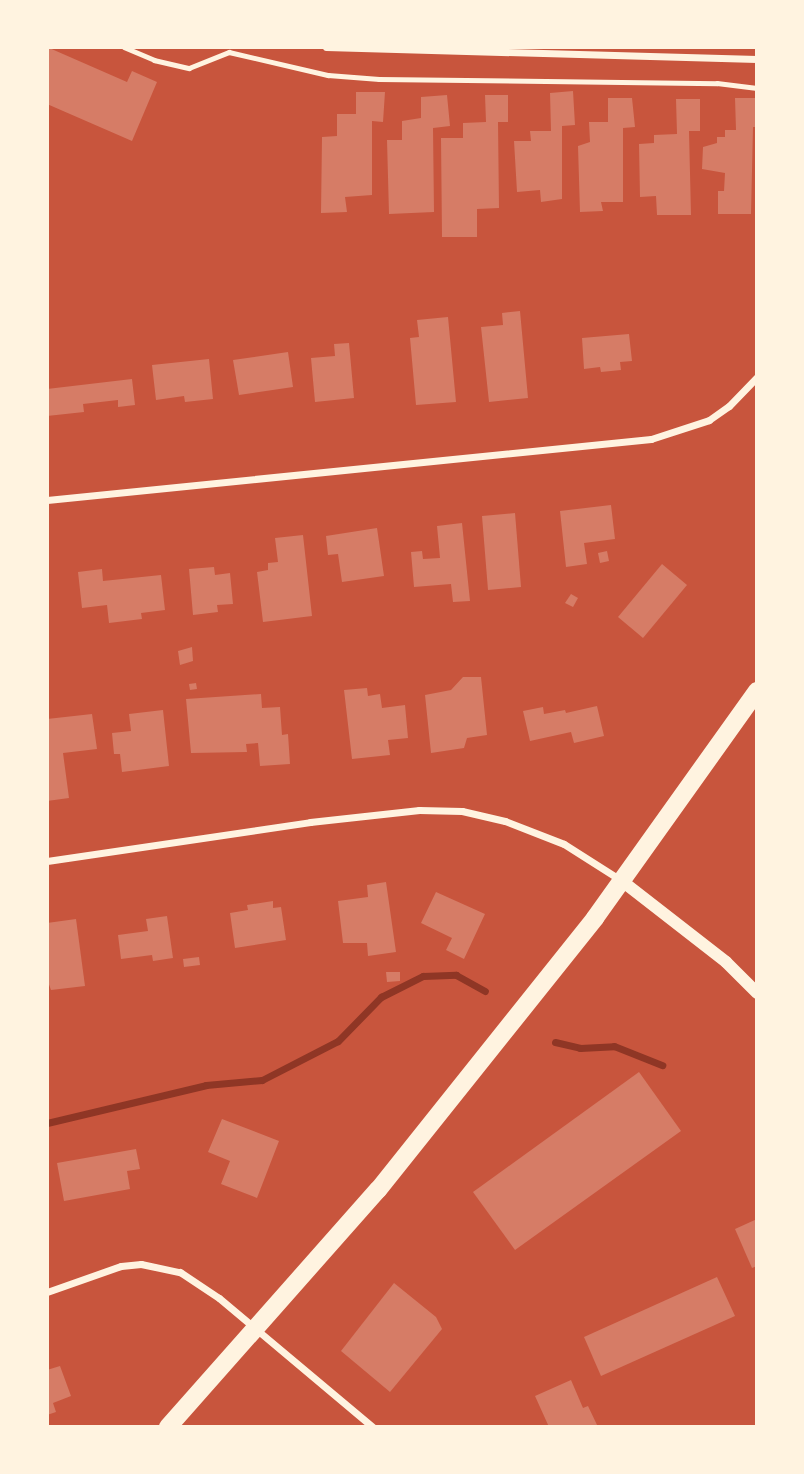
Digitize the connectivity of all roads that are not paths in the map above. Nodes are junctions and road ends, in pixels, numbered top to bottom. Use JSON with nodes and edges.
{"nodes":[{"id":1,"x":326,"y":47,"type":"edge"},
{"id":2,"x":757,"y":59,"type":"edge"},
{"id":3,"x":757,"y":377,"type":"edge"},
{"id":4,"x":47,"y":500,"type":"edge"},
{"id":5,"x":757,"y":691,"type":"edge"},
{"id":6,"x":47,"y":861,"type":"edge"},
{"id":7,"x":621,"y":881,"type":"junction"},
{"id":8,"x":757,"y":993,"type":"edge"},
{"id":9,"x":47,"y":1292,"type":"edge"},
{"id":10,"x":257,"y":1330,"type":"junction"},
{"id":11,"x":168,"y":1427,"type":"edge"},
{"id":12,"x":373,"y":1427,"type":"edge"}],
"edges":[{"from":1,"to":2,"type":"street"},
{"from":3,"to":4,"type":"street"},
{"from":5,"to":7,"type":"main road"},
{"from":6,"to":7,"type":"street"},
{"from":7,"to":8,"type":"street"},
{"from":7,"to":10,"type":"main road"},
{"from":9,"to":10,"type":"street"},
{"from":10,"to":11,"type":"main road"},
{"from":10,"to":12,"type":"street"}]}
